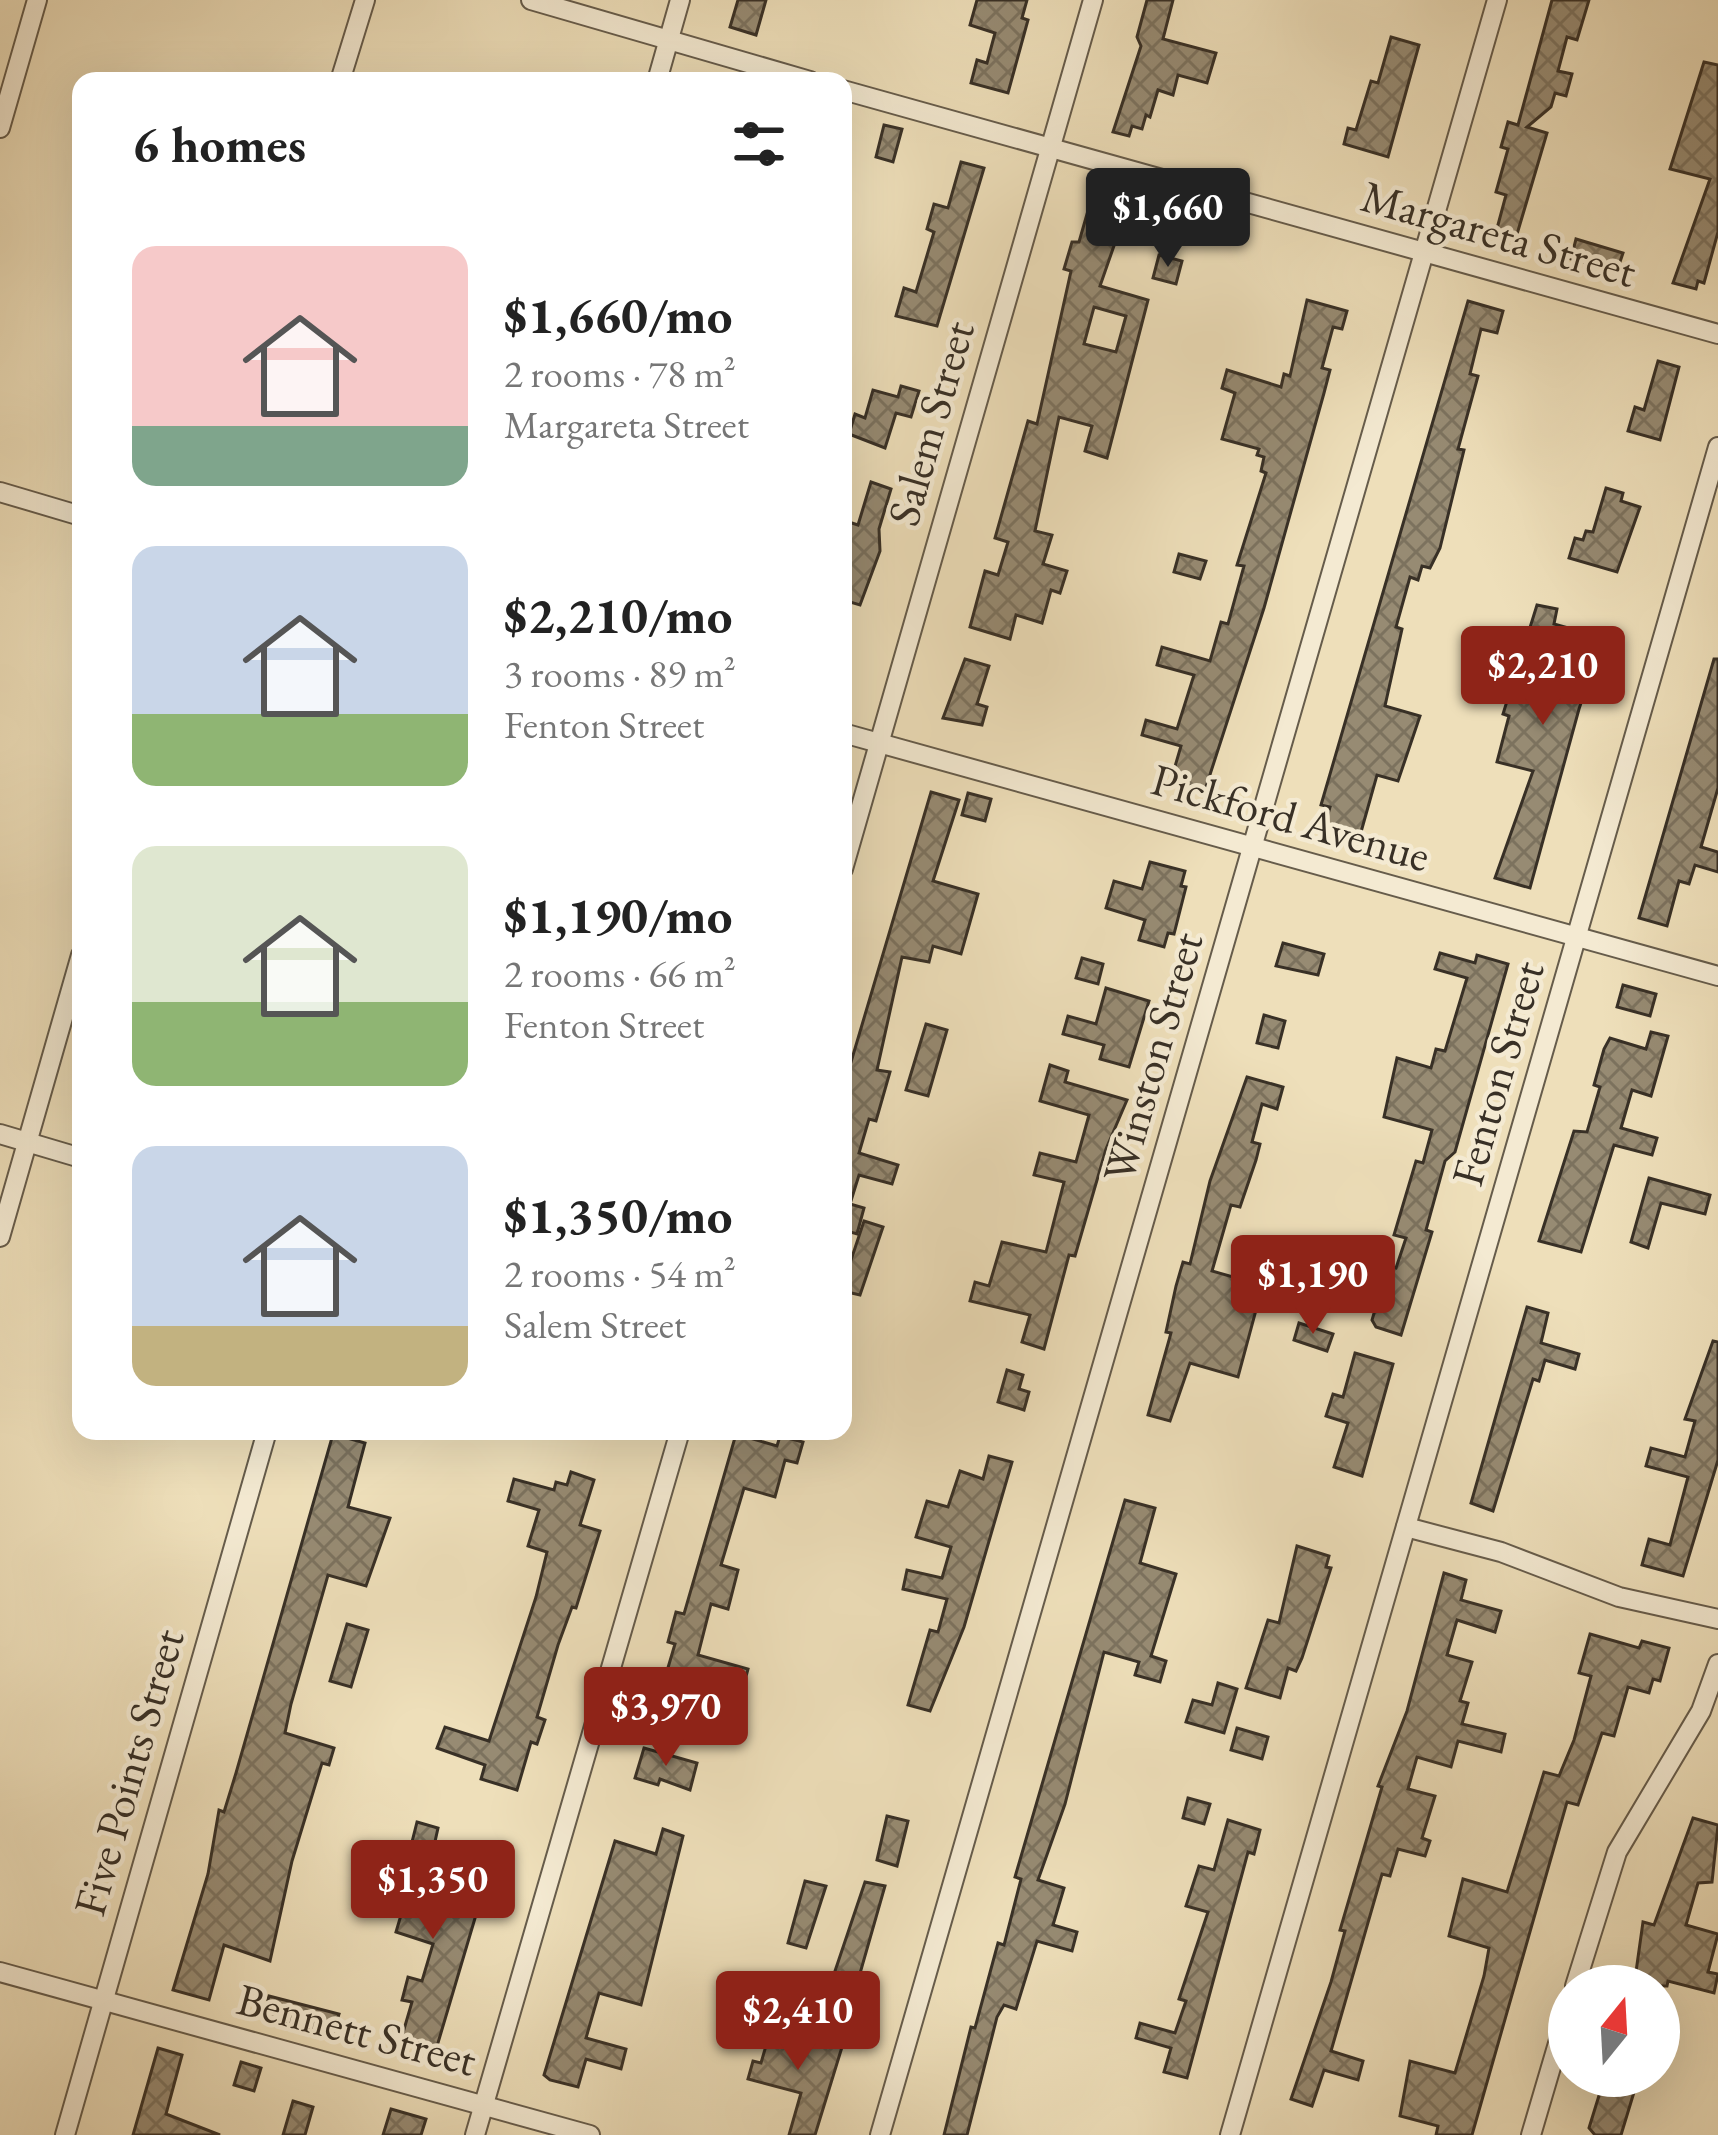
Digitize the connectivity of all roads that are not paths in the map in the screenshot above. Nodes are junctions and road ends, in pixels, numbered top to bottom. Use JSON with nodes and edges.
{"nodes":[{"id":1,"x":37,"y":0,"type":"edge"},
{"id":2,"x":365,"y":0,"type":"edge"},
{"id":3,"x":531,"y":0,"type":"edge"},
{"id":4,"x":680,"y":0,"type":"edge"},
{"id":5,"x":1093,"y":0,"type":"edge"},
{"id":6,"x":1497,"y":0,"type":"edge"},
{"id":7,"x":668,"y":41,"type":"junction"},
{"id":8,"x":343,"y":72,"type":"edge"},
{"id":9,"x":659,"y":72,"type":"edge"},
{"id":10,"x":778,"y":72,"type":"edge"},
{"id":11,"x":852,"y":93,"type":"edge"},
{"id":12,"x":0,"y":128,"type":"edge"},
{"id":13,"x":1050,"y":148,"type":"junction"},
{"id":14,"x":1424,"y":253,"type":"junction"},
{"id":15,"x":1718,"y":334,"type":"edge"},
{"id":16,"x":1718,"y":447,"type":"edge"},
{"id":17,"x":0,"y":493,"type":"edge"},
{"id":18,"x":72,"y":513,"type":"edge"},
{"id":19,"x":852,"y":736,"type":"edge"},
{"id":20,"x":879,"y":743,"type":"junction"},
{"id":21,"x":852,"y":837,"type":"edge"},
{"id":22,"x":1253,"y":847,"type":"junction"},
{"id":23,"x":1577,"y":937,"type":"junction"},
{"id":24,"x":1718,"y":976,"type":"edge"},
{"id":25,"x":72,"y":986,"type":"edge"},
{"id":26,"x":0,"y":1134,"type":"edge"},
{"id":27,"x":27,"y":1142,"type":"junction"},
{"id":28,"x":72,"y":1155,"type":"edge"},
{"id":29,"x":0,"y":1237,"type":"edge"},
{"id":30,"x":264,"y":1440,"type":"edge"},
{"id":31,"x":677,"y":1440,"type":"edge"},
{"id":32,"x":1406,"y":1527,"type":"junction"},
{"id":33,"x":1718,"y":1619,"type":"edge"},
{"id":34,"x":1718,"y":1664,"type":"edge"},
{"id":35,"x":1582,"y":1965,"type":"edge"},
{"id":36,"x":0,"y":1972,"type":"edge"},
{"id":37,"x":104,"y":2000,"type":"junction"},
{"id":38,"x":1548,"y":2077,"type":"edge"},
{"id":39,"x":484,"y":2105,"type":"junction"},
{"id":40,"x":65,"y":2135,"type":"edge"},
{"id":41,"x":475,"y":2135,"type":"edge"},
{"id":42,"x":590,"y":2135,"type":"edge"},
{"id":43,"x":880,"y":2135,"type":"edge"},
{"id":44,"x":1231,"y":2135,"type":"edge"},
{"id":45,"x":1531,"y":2135,"type":"edge"}],
"edges":[{"from":1,"to":12,"type":"street"},
{"from":2,"to":8,"type":"street"},
{"from":3,"to":7,"type":"street"},
{"from":4,"to":7,"type":"street"},
{"from":5,"to":13,"type":"street","name":"Salem Street"},
{"from":6,"to":14,"type":"street","name":"Winston Street"},
{"from":7,"to":9,"type":"street"},
{"from":7,"to":10,"type":"street"},
{"from":11,"to":13,"type":"street","name":"Margareta Street"},
{"from":13,"to":14,"type":"street","name":"Margareta Street"},
{"from":13,"to":20,"type":"street","name":"Salem Street"},
{"from":14,"to":15,"type":"street","name":"Margareta Street"},
{"from":14,"to":22,"type":"street","name":"Winston Street"},
{"from":16,"to":23,"type":"street","name":"Fenton Street"},
{"from":17,"to":18,"type":"street"},
{"from":19,"to":20,"type":"street","name":"Pickford Avenue"},
{"from":20,"to":21,"type":"street","name":"Salem Street"},
{"from":20,"to":22,"type":"street","name":"Pickford Avenue"},
{"from":22,"to":23,"type":"street","name":"Pickford Avenue"},
{"from":22,"to":43,"type":"street","name":"Winston Street"},
{"from":23,"to":24,"type":"street","name":"Pickford Avenue"},
{"from":23,"to":32,"type":"street","name":"Fenton Street"},
{"from":25,"to":27,"type":"street"},
{"from":26,"to":27,"type":"street"},
{"from":27,"to":28,"type":"street"},
{"from":27,"to":29,"type":"street"},
{"from":30,"to":37,"type":"street","name":"Five Points Street"},
{"from":31,"to":39,"type":"street"},
{"from":32,"to":33,"type":"street"},
{"from":32,"to":44,"type":"street","name":"Fenton Street"},
{"from":34,"to":35,"type":"street"},
{"from":36,"to":37,"type":"street","name":"Bennett Street"},
{"from":37,"to":39,"type":"street","name":"Bennett Street"},
{"from":37,"to":40,"type":"street","name":"Five Points Street"},
{"from":38,"to":45,"type":"street"},
{"from":39,"to":41,"type":"street"},
{"from":39,"to":42,"type":"street","name":"Bennett Street"}]}
